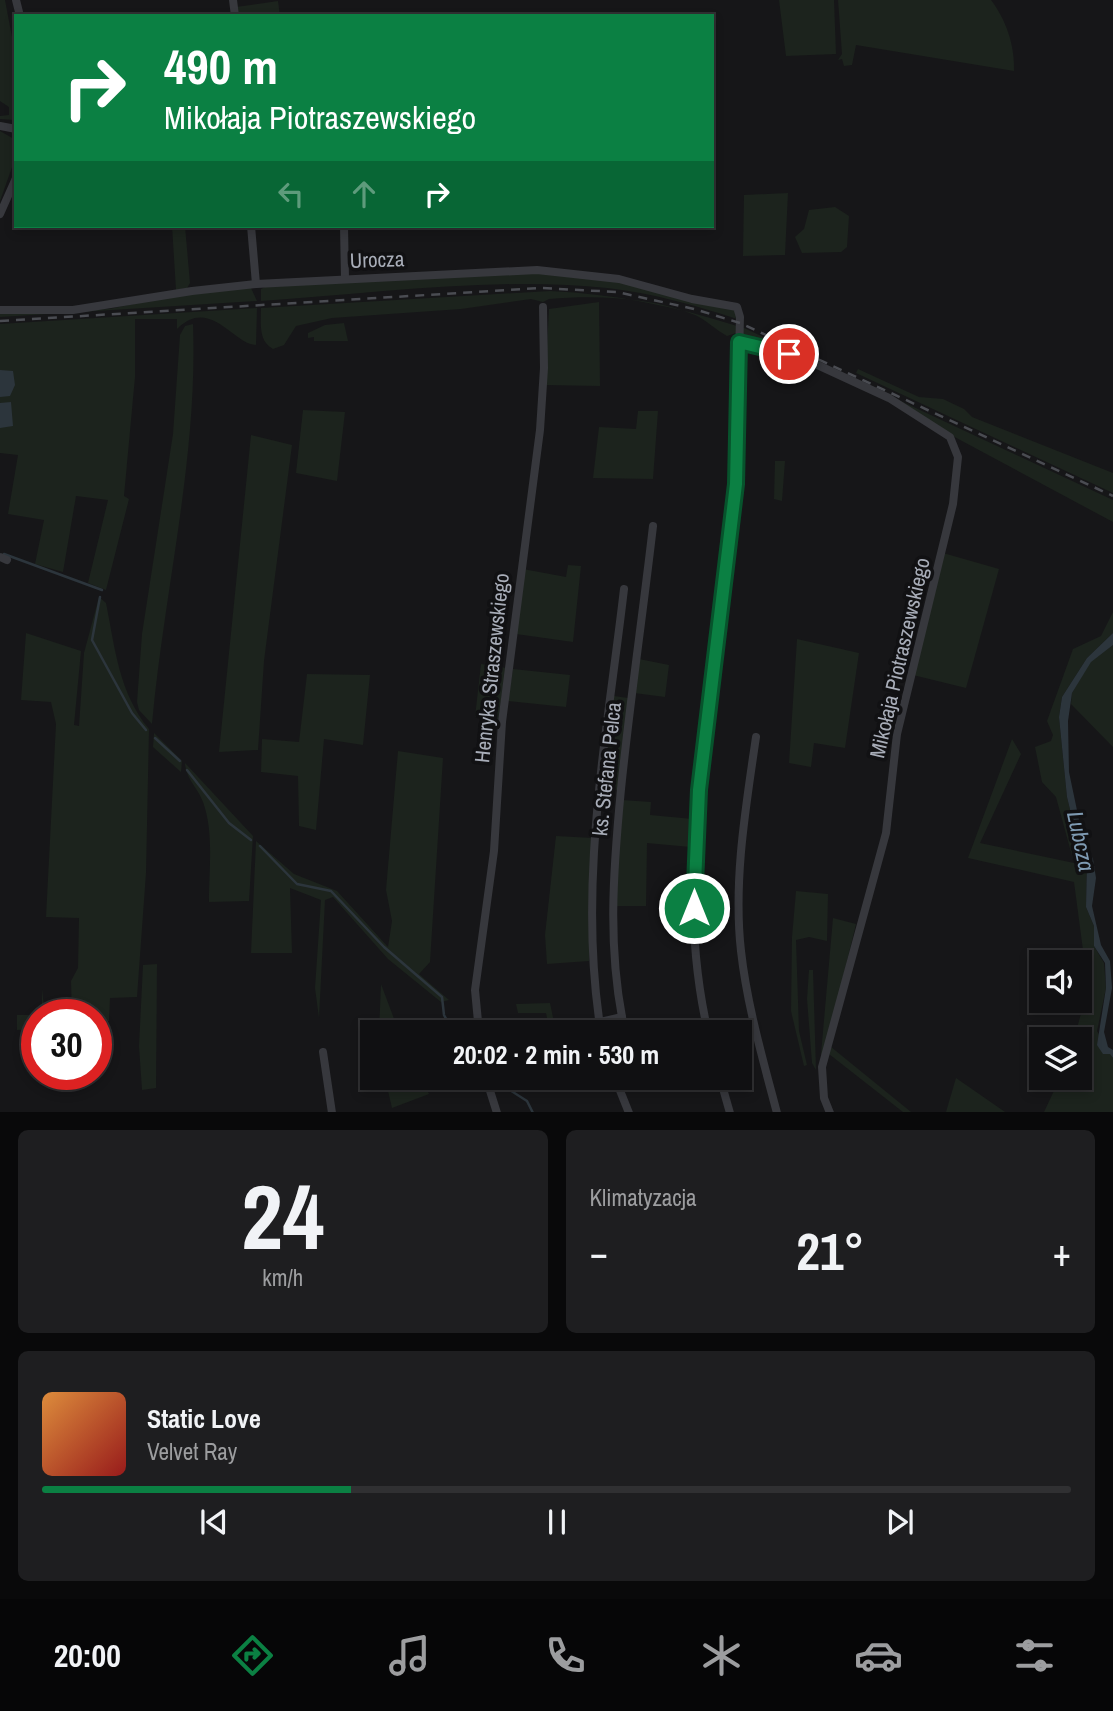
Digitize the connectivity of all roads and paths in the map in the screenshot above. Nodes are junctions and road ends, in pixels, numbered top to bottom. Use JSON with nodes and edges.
{"nodes":[{"id":1,"x":14,"y":182,"type":"edge"},
{"id":2,"x":0,"y":214,"type":"edge"},
{"id":3,"x":251,"y":228,"type":"edge"},
{"id":4,"x":344,"y":228,"type":"edge"},
{"id":5,"x":345,"y":279,"type":"junction"},
{"id":6,"x":256,"y":284,"type":"junction"},
{"id":7,"x":542,"y":307,"type":"dead end"},
{"id":8,"x":0,"y":310,"type":"edge"},
{"id":9,"x":739,"y":342,"type":"junction"},
{"id":10,"x":653,"y":526,"type":"dead end"},
{"id":11,"x":624,"y":589,"type":"dead end"},
{"id":12,"x":756,"y":737,"type":"dead end"},
{"id":13,"x":622,"y":1017,"type":"junction"},
{"id":14,"x":478,"y":1020,"type":"edge"},
{"id":15,"x":600,"y":1020,"type":"edge"},
{"id":16,"x":609,"y":1020,"type":"edge"},
{"id":17,"x":623,"y":1020,"type":"edge"},
{"id":18,"x":706,"y":1020,"type":"edge"},
{"id":19,"x":323,"y":1052,"type":"dead end"},
{"id":20,"x":490,"y":1090,"type":"edge"},
{"id":21,"x":620,"y":1090,"type":"edge"},
{"id":22,"x":724,"y":1090,"type":"edge"},
{"id":23,"x":332,"y":1112,"type":"edge"},
{"id":24,"x":497,"y":1112,"type":"edge"},
{"id":25,"x":629,"y":1112,"type":"edge"},
{"id":26,"x":730,"y":1112,"type":"edge"},
{"id":27,"x":777,"y":1112,"type":"edge"},
{"id":28,"x":830,"y":1112,"type":"edge"}],
"edges":[{"from":1,"to":2,"type":"street"},
{"from":3,"to":6,"type":"street"},
{"from":4,"to":5,"type":"street"},
{"from":5,"to":6,"type":"street","name":"Urocza"},
{"from":5,"to":9,"type":"street","name":"Urocza"},
{"from":6,"to":8,"type":"street","name":"Urocza"},
{"from":7,"to":14,"type":"street","name":"Henryka Straszewskiego"},
{"from":9,"to":18,"type":"street"},
{"from":9,"to":28,"type":"street","name":"Mikołaja Piotraszewskiego"},
{"from":10,"to":13,"type":"street","name":"ks. Stefana Pelca"},
{"from":11,"to":15,"type":"street","name":"ks. Stefana Pelca"},
{"from":12,"to":27,"type":"street"},
{"from":13,"to":16,"type":"street"},
{"from":13,"to":17,"type":"street","name":"ks. Stefana Pelca"},
{"from":19,"to":23,"type":"street"},
{"from":20,"to":24,"type":"street"},
{"from":21,"to":25,"type":"street"},
{"from":22,"to":26,"type":"street"}]}
